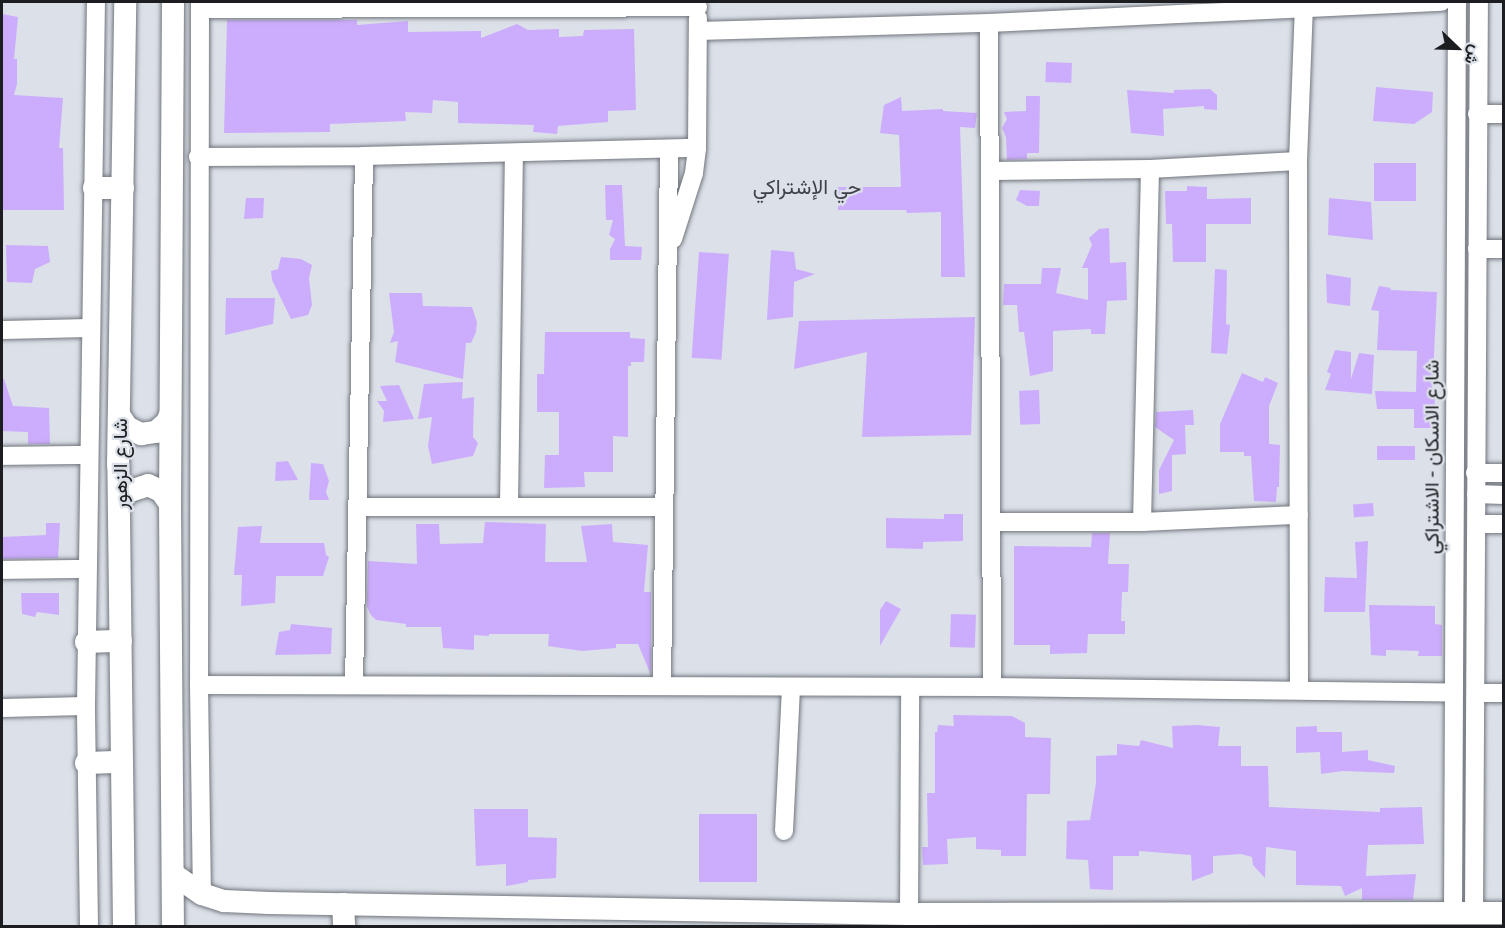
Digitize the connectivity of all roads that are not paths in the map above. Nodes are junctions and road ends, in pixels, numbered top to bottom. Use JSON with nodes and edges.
{"nodes":[{"id":1,"x":96,"y":2,"type":"edge"},
{"id":2,"x":125,"y":2,"type":"edge"},
{"id":3,"x":173,"y":2,"type":"edge"},
{"id":4,"x":1442,"y":2,"type":"edge"},
{"id":5,"x":1457,"y":2,"type":"edge"},
{"id":6,"x":1479,"y":2,"type":"edge"},
{"id":7,"x":698,"y":4,"type":"edge"},
{"id":8,"x":1304,"y":4,"type":"edge"},
{"id":9,"x":200,"y":5,"type":"edge"},
{"id":10,"x":989,"y":23,"type":"junction"},
{"id":11,"x":698,"y":30,"type":"junction"},
{"id":12,"x":1478,"y":40,"type":"junction"},
{"id":13,"x":1455,"y":42,"type":"junction"},
{"id":14,"x":1478,"y":114,"type":"junction"},
{"id":15,"x":1503,"y":114,"type":"edge"},
{"id":16,"x":697,"y":148,"type":"junction"},
{"id":17,"x":669,"y":149,"type":"junction"},
{"id":18,"x":514,"y":153,"type":"junction"},
{"id":19,"x":364,"y":156,"type":"junction"},
{"id":20,"x":198,"y":157,"type":"junction"},
{"id":21,"x":1298,"y":161,"type":"junction"},
{"id":22,"x":1150,"y":169,"type":"junction"},
{"id":23,"x":992,"y":171,"type":"junction"},
{"id":24,"x":94,"y":188,"type":"junction"},
{"id":25,"x":123,"y":188,"type":"junction"},
{"id":26,"x":1477,"y":249,"type":"junction"},
{"id":27,"x":1503,"y":249,"type":"edge"},
{"id":28,"x":668,"y":252,"type":"junction"},
{"id":29,"x":90,"y":328,"type":"junction"},
{"id":30,"x":2,"y":330,"type":"edge"},
{"id":31,"x":119,"y":415,"type":"junction"},
{"id":32,"x":170,"y":415,"type":"junction"},
{"id":33,"x":89,"y":455,"type":"junction"},
{"id":34,"x":2,"y":456,"type":"edge"},
{"id":35,"x":1476,"y":472,"type":"junction"},
{"id":36,"x":1503,"y":473,"type":"edge"},
{"id":37,"x":1476,"y":494,"type":"junction"},
{"id":38,"x":1503,"y":495,"type":"edge"},
{"id":39,"x":170,"y":504,"type":"junction"},
{"id":40,"x":119,"y":505,"type":"junction"},
{"id":41,"x":509,"y":506,"type":"junction"},
{"id":42,"x":357,"y":507,"type":"junction"},
{"id":43,"x":664,"y":507,"type":"junction"},
{"id":44,"x":1299,"y":515,"type":"junction"},
{"id":45,"x":993,"y":522,"type":"junction"},
{"id":46,"x":1142,"y":522,"type":"junction"},
{"id":47,"x":1477,"y":524,"type":"junction"},
{"id":48,"x":1503,"y":524,"type":"edge"},
{"id":49,"x":87,"y":569,"type":"junction"},
{"id":50,"x":2,"y":570,"type":"edge"},
{"id":51,"x":1453,"y":580,"type":"junction"},
{"id":52,"x":1477,"y":580,"type":"junction"},
{"id":53,"x":121,"y":641,"type":"junction"},
{"id":54,"x":86,"y":642,"type":"junction"},
{"id":55,"x":354,"y":684,"type":"junction"},
{"id":56,"x":199,"y":685,"type":"junction"},
{"id":57,"x":662,"y":686,"type":"junction"},
{"id":58,"x":910,"y":687,"type":"junction"},
{"id":59,"x":992,"y":687,"type":"junction"},
{"id":60,"x":791,"y":688,"type":"junction"},
{"id":61,"x":1299,"y":690,"type":"junction"},
{"id":62,"x":1452,"y":693,"type":"junction"},
{"id":63,"x":1476,"y":693,"type":"junction"},
{"id":64,"x":1503,"y":693,"type":"edge"},
{"id":65,"x":86,"y":706,"type":"junction"},
{"id":66,"x":2,"y":708,"type":"edge"},
{"id":67,"x":122,"y":762,"type":"junction"},
{"id":68,"x":87,"y":763,"type":"junction"},
{"id":69,"x":784,"y":831,"type":"dead end"},
{"id":70,"x":173,"y":874,"type":"junction"},
{"id":71,"x":202,"y":894,"type":"junction"},
{"id":72,"x":343,"y":904,"type":"junction"},
{"id":73,"x":1463,"y":913,"type":"junction"},
{"id":74,"x":1503,"y":913,"type":"edge"},
{"id":75,"x":909,"y":914,"type":"junction"},
{"id":76,"x":1289,"y":921,"type":"edge"},
{"id":77,"x":89,"y":927,"type":"edge"},
{"id":78,"x":124,"y":927,"type":"edge"},
{"id":79,"x":173,"y":927,"type":"edge"},
{"id":80,"x":344,"y":927,"type":"edge"}],
"edges":[{"from":1,"to":24,"type":"street"},
{"from":2,"to":25,"type":"main road","name":"شارع الزهور"},
{"from":3,"to":32,"type":"main road"},
{"from":4,"to":8,"type":"street"},
{"from":5,"to":13,"type":"street","name":"شارع الاسكان - الاشتراكي"},
{"from":6,"to":12,"type":"street"},
{"from":7,"to":9,"type":"street"},
{"from":7,"to":11,"type":"street"},
{"from":8,"to":10,"type":"street"},
{"from":8,"to":21,"type":"street"},
{"from":9,"to":20,"type":"street"},
{"from":10,"to":11,"type":"street"},
{"from":10,"to":23,"type":"street"},
{"from":11,"to":16,"type":"street"},
{"from":12,"to":13,"type":"street"},
{"from":12,"to":14,"type":"street"},
{"from":13,"to":51,"type":"street","name":"شارع الاسكان - الاشتراكي"},
{"from":14,"to":15,"type":"street"},
{"from":14,"to":26,"type":"street"},
{"from":16,"to":17,"type":"street"},
{"from":16,"to":28,"type":"street"},
{"from":17,"to":18,"type":"street"},
{"from":17,"to":28,"type":"street"},
{"from":18,"to":19,"type":"street"},
{"from":18,"to":41,"type":"street"},
{"from":19,"to":20,"type":"street"},
{"from":19,"to":42,"type":"street"},
{"from":20,"to":56,"type":"street"},
{"from":21,"to":22,"type":"street"},
{"from":21,"to":44,"type":"street"},
{"from":22,"to":23,"type":"street"},
{"from":22,"to":46,"type":"street"},
{"from":23,"to":45,"type":"street"},
{"from":24,"to":25,"type":"main road"},
{"from":24,"to":29,"type":"street"},
{"from":25,"to":31,"type":"main road","name":"شارع الزهور"},
{"from":26,"to":27,"type":"street"},
{"from":26,"to":35,"type":"street"},
{"from":28,"to":43,"type":"street"},
{"from":29,"to":30,"type":"street"},
{"from":29,"to":33,"type":"street"},
{"from":31,"to":32,"type":"main road"},
{"from":31,"to":40,"type":"main road","name":"شارع الزهور"},
{"from":32,"to":39,"type":"main road"},
{"from":33,"to":34,"type":"street"},
{"from":33,"to":49,"type":"street"},
{"from":35,"to":36,"type":"street"},
{"from":35,"to":37,"type":"street"},
{"from":37,"to":38,"type":"street"},
{"from":37,"to":47,"type":"street"},
{"from":39,"to":40,"type":"main road"},
{"from":39,"to":70,"type":"main road"},
{"from":40,"to":53,"type":"main road","name":"شارع الزهور"},
{"from":41,"to":42,"type":"street"},
{"from":41,"to":43,"type":"street"},
{"from":42,"to":55,"type":"street"},
{"from":43,"to":57,"type":"street"},
{"from":44,"to":46,"type":"street"},
{"from":44,"to":61,"type":"street"},
{"from":45,"to":46,"type":"street"},
{"from":45,"to":59,"type":"street"},
{"from":47,"to":48,"type":"street"},
{"from":47,"to":52,"type":"street"},
{"from":49,"to":50,"type":"street"},
{"from":49,"to":54,"type":"street"},
{"from":51,"to":52,"type":"street"},
{"from":51,"to":62,"type":"street","name":"شارع الاسكان - الاشتراكي"},
{"from":52,"to":63,"type":"street"},
{"from":53,"to":54,"type":"main road"},
{"from":53,"to":67,"type":"main road","name":"شارع الزهور"},
{"from":54,"to":65,"type":"street"},
{"from":55,"to":56,"type":"street"},
{"from":55,"to":57,"type":"street"},
{"from":56,"to":71,"type":"street"},
{"from":57,"to":60,"type":"street"},
{"from":58,"to":59,"type":"street"},
{"from":58,"to":60,"type":"street"},
{"from":58,"to":75,"type":"street"},
{"from":59,"to":61,"type":"street"},
{"from":60,"to":69,"type":"street"},
{"from":61,"to":62,"type":"street"},
{"from":62,"to":73,"type":"street","name":"شارع الاسكان - الاشتراكي"},
{"from":63,"to":64,"type":"street"},
{"from":63,"to":73,"type":"street"},
{"from":65,"to":66,"type":"street"},
{"from":65,"to":68,"type":"street"},
{"from":67,"to":68,"type":"main road"},
{"from":67,"to":78,"type":"main road","name":"شارع الزهور"},
{"from":68,"to":77,"type":"street"},
{"from":70,"to":71,"type":"main road"},
{"from":70,"to":79,"type":"main road"},
{"from":71,"to":72,"type":"main road"},
{"from":72,"to":75,"type":"main road"},
{"from":72,"to":80,"type":"main road"},
{"from":73,"to":74,"type":"main road"},
{"from":73,"to":76,"type":"main road"},
{"from":75,"to":76,"type":"main road"}]}
